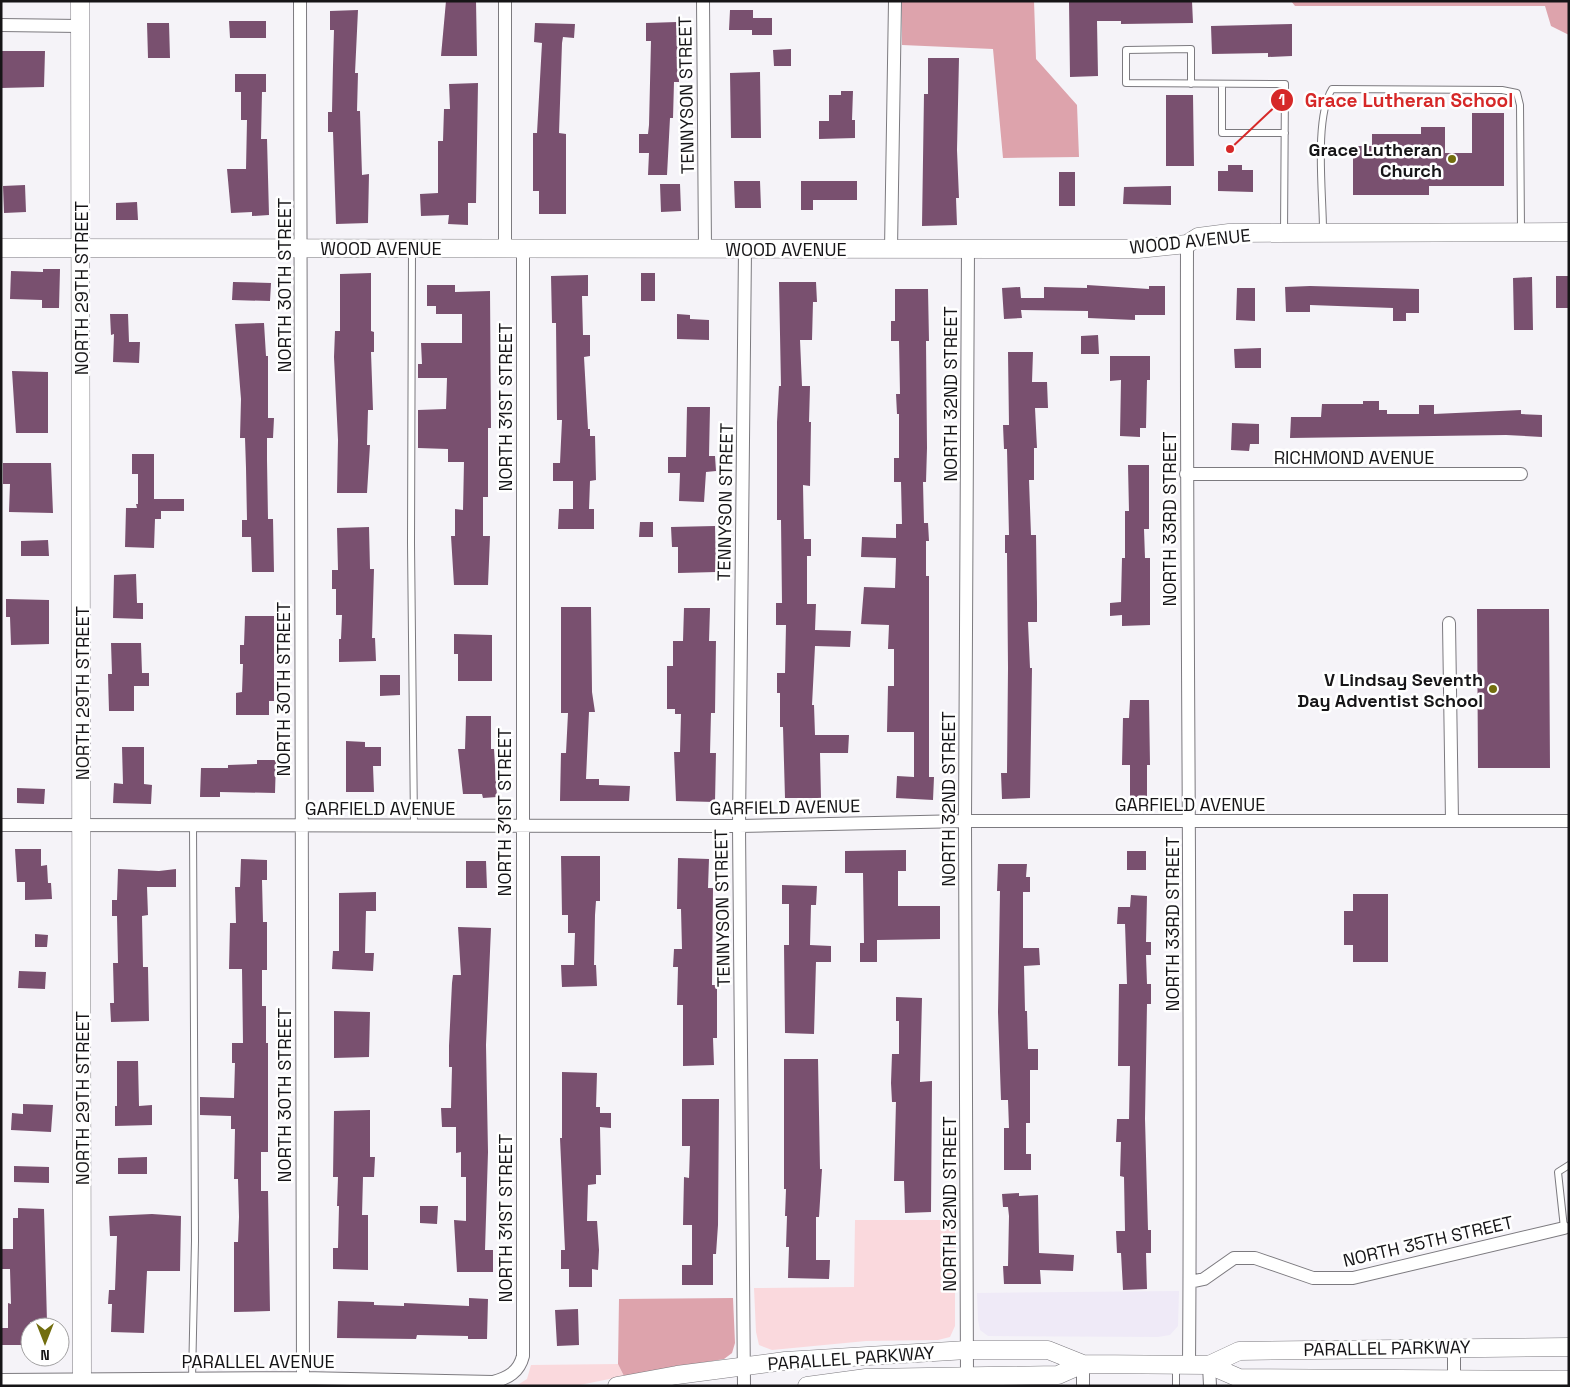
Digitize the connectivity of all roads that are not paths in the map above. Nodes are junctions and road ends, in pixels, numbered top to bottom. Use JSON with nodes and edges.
{"nodes":[{"id":1,"x":80,"y":1,"type":"edge"},
{"id":2,"x":300,"y":1,"type":"edge"},
{"id":3,"x":505,"y":1,"type":"edge"},
{"id":4,"x":703,"y":1,"type":"edge"},
{"id":5,"x":895,"y":1,"type":"edge"},
{"id":6,"x":1,"y":25,"type":"edge"},
{"id":7,"x":80,"y":26,"type":"junction"},
{"id":8,"x":1190,"y":84,"type":"junction"},
{"id":9,"x":1222,"y":84,"type":"junction"},
{"id":10,"x":1285,"y":133,"type":"junction"},
{"id":11,"x":1323,"y":232,"type":"junction"},
{"id":12,"x":1521,"y":232,"type":"junction"},
{"id":13,"x":1569,"y":232,"type":"edge"},
{"id":14,"x":1284,"y":234,"type":"junction"},
{"id":15,"x":1187,"y":244,"type":"junction"},
{"id":16,"x":82,"y":247,"type":"junction"},
{"id":17,"x":1,"y":248,"type":"edge"},
{"id":18,"x":301,"y":248,"type":"junction"},
{"id":19,"x":412,"y":248,"type":"junction"},
{"id":20,"x":504,"y":248,"type":"junction"},
{"id":21,"x":522,"y":248,"type":"junction"},
{"id":22,"x":705,"y":248,"type":"junction"},
{"id":23,"x":968,"y":248,"type":"junction"},
{"id":24,"x":745,"y":249,"type":"junction"},
{"id":25,"x":891,"y":249,"type":"junction"},
{"id":26,"x":1186,"y":474,"type":"junction"},
{"id":27,"x":1521,"y":474,"type":"dead end"},
{"id":28,"x":1449,"y":623,"type":"dead end"},
{"id":29,"x":965,"y":821,"type":"junction"},
{"id":30,"x":1452,"y":821,"type":"junction"},
{"id":31,"x":1569,"y":821,"type":"edge"},
{"id":32,"x":1190,"y":822,"type":"junction"},
{"id":33,"x":1,"y":824,"type":"edge"},
{"id":34,"x":82,"y":824,"type":"junction"},
{"id":35,"x":193,"y":825,"type":"junction"},
{"id":36,"x":301,"y":825,"type":"junction"},
{"id":37,"x":414,"y":826,"type":"junction"},
{"id":38,"x":521,"y":826,"type":"junction"},
{"id":39,"x":739,"y":826,"type":"junction"},
{"id":40,"x":1569,"y":1165,"type":"edge"},
{"id":41,"x":1566,"y":1228,"type":"edge"},
{"id":42,"x":1190,"y":1282,"type":"junction"},
{"id":43,"x":1454,"y":1347,"type":"junction"},
{"id":44,"x":1569,"y":1347,"type":"edge"},
{"id":45,"x":967,"y":1350,"type":"junction"},
{"id":46,"x":1083,"y":1364,"type":"junction"},
{"id":47,"x":1183,"y":1364,"type":"junction"},
{"id":48,"x":745,"y":1365,"type":"junction"},
{"id":49,"x":1209,"y":1366,"type":"junction"},
{"id":50,"x":513,"y":1373,"type":"joint"},
{"id":51,"x":967,"y":1376,"type":"junction"},
{"id":52,"x":192,"y":1378,"type":"junction"},
{"id":53,"x":303,"y":1378,"type":"junction"},
{"id":54,"x":1,"y":1380,"type":"edge"},
{"id":55,"x":1569,"y":1380,"type":"edge"},
{"id":56,"x":82,"y":1383,"type":"edge"},
{"id":57,"x":1454,"y":1383,"type":"edge"},
{"id":58,"x":617,"y":1386,"type":"edge"},
{"id":59,"x":744,"y":1386,"type":"edge"},
{"id":60,"x":807,"y":1386,"type":"edge"},
{"id":61,"x":1083,"y":1386,"type":"edge"},
{"id":62,"x":1176,"y":1386,"type":"edge"},
{"id":63,"x":1210,"y":1386,"type":"edge"}],
"edges":[{"from":1,"to":7,"type":"street","name":"NORTH 29TH STREET"},
{"from":2,"to":18,"type":"street","name":"NORTH 30TH STREET"},
{"from":3,"to":20,"type":"street"},
{"from":4,"to":22,"type":"street","name":"TENNYSON STREET"},
{"from":5,"to":25,"type":"street"},
{"from":6,"to":7,"type":"street"},
{"from":7,"to":16,"type":"street","name":"NORTH 29TH STREET"},
{"from":8,"to":8,"type":"lane"},
{"from":8,"to":9,"type":"lane"},
{"from":9,"to":10,"type":"lane"},
{"from":9,"to":10,"type":"lane"},
{"from":10,"to":14,"type":"lane"},
{"from":11,"to":12,"type":"street","name":"WOOD AVENUE"},
{"from":11,"to":12,"type":"lane"},
{"from":11,"to":14,"type":"street","name":"WOOD AVENUE"},
{"from":12,"to":13,"type":"street","name":"WOOD AVENUE"},
{"from":14,"to":15,"type":"street","name":"WOOD AVENUE"},
{"from":15,"to":23,"type":"street","name":"WOOD AVENUE"},
{"from":15,"to":26,"type":"street","name":"NORTH 33RD STREET"},
{"from":16,"to":17,"type":"street","name":"WOOD AVENUE"},
{"from":16,"to":18,"type":"street","name":"WOOD AVENUE"},
{"from":16,"to":34,"type":"street","name":"NORTH 29TH STREET"},
{"from":18,"to":19,"type":"street","name":"WOOD AVENUE"},
{"from":18,"to":36,"type":"street","name":"NORTH 30TH STREET"},
{"from":19,"to":20,"type":"street","name":"WOOD AVENUE"},
{"from":19,"to":37,"type":"lane"},
{"from":20,"to":21,"type":"street","name":"WOOD AVENUE"},
{"from":21,"to":22,"type":"street","name":"WOOD AVENUE"},
{"from":21,"to":38,"type":"street","name":"NORTH 31ST STREET"},
{"from":22,"to":24,"type":"street","name":"WOOD AVENUE"},
{"from":23,"to":25,"type":"street","name":"WOOD AVENUE"},
{"from":23,"to":29,"type":"street","name":"NORTH 32ND STREET"},
{"from":24,"to":25,"type":"street","name":"WOOD AVENUE"},
{"from":24,"to":39,"type":"street","name":"TENNYSON STREET"},
{"from":26,"to":27,"type":"street","name":"RICHMOND AVENUE"},
{"from":26,"to":32,"type":"street","name":"NORTH 33RD STREET"},
{"from":28,"to":30,"type":"street"},
{"from":29,"to":32,"type":"street","name":"GARFIELD AVENUE"},
{"from":29,"to":39,"type":"street","name":"GARFIELD AVENUE"},
{"from":29,"to":45,"type":"street","name":"NORTH 32ND STREET"},
{"from":30,"to":31,"type":"street","name":"GARFIELD AVENUE"},
{"from":30,"to":32,"type":"street","name":"GARFIELD AVENUE"},
{"from":32,"to":42,"type":"street","name":"NORTH 33RD STREET"},
{"from":33,"to":34,"type":"street","name":"GARFIELD AVENUE"},
{"from":34,"to":35,"type":"street","name":"GARFIELD AVENUE"},
{"from":34,"to":56,"type":"street","name":"NORTH 29TH STREET"},
{"from":35,"to":36,"type":"street","name":"GARFIELD AVENUE"},
{"from":35,"to":52,"type":"lane"},
{"from":36,"to":37,"type":"street","name":"GARFIELD AVENUE"},
{"from":36,"to":53,"type":"street","name":"NORTH 30TH STREET"},
{"from":37,"to":38,"type":"street","name":"GARFIELD AVENUE"},
{"from":38,"to":39,"type":"street","name":"GARFIELD AVENUE"},
{"from":38,"to":50,"type":"street","name":"NORTH 31ST STREET"},
{"from":39,"to":48,"type":"street","name":"TENNYSON STREET"},
{"from":40,"to":41,"type":"lane"},
{"from":41,"to":42,"type":"street","name":"NORTH 35TH STREET"},
{"from":42,"to":47,"type":"street","name":"NORTH 33RD STREET"},
{"from":43,"to":44,"type":"street","name":"PARALLEL PARKWAY"},
{"from":43,"to":49,"type":"street","name":"PARALLEL PARKWAY"},
{"from":43,"to":57,"type":"street"},
{"from":45,"to":46,"type":"street","name":"PARALLEL PARKWAY"},
{"from":45,"to":48,"type":"street","name":"PARALLEL PARKWAY"},
{"from":45,"to":51,"type":"street","name":"NORTH 32ND STREET"},
{"from":46,"to":47,"type":"street","name":"PARALLEL PARKWAY"},
{"from":46,"to":51,"type":"street","name":"PARALLEL PARKWAY"},
{"from":46,"to":61,"type":"street"},
{"from":47,"to":49,"type":"street","name":"PARALLEL PARKWAY"},
{"from":47,"to":62,"type":"lane"},
{"from":48,"to":58,"type":"street","name":"PARALLEL PARKWAY"},
{"from":48,"to":59,"type":"street","name":"TENNYSON STREET"},
{"from":49,"to":57,"type":"street","name":"PARALLEL PARKWAY"},
{"from":49,"to":63,"type":"street"},
{"from":50,"to":53,"type":"street","name":"PARALLEL AVENUE"},
{"from":51,"to":60,"type":"street","name":"PARALLEL PARKWAY"},
{"from":52,"to":53,"type":"street","name":"PARALLEL AVENUE"},
{"from":52,"to":56,"type":"street","name":"PARALLEL AVENUE"},
{"from":54,"to":56,"type":"street","name":"PARALLEL AVENUE"},
{"from":55,"to":57,"type":"street","name":"PARALLEL PARKWAY"}]}
